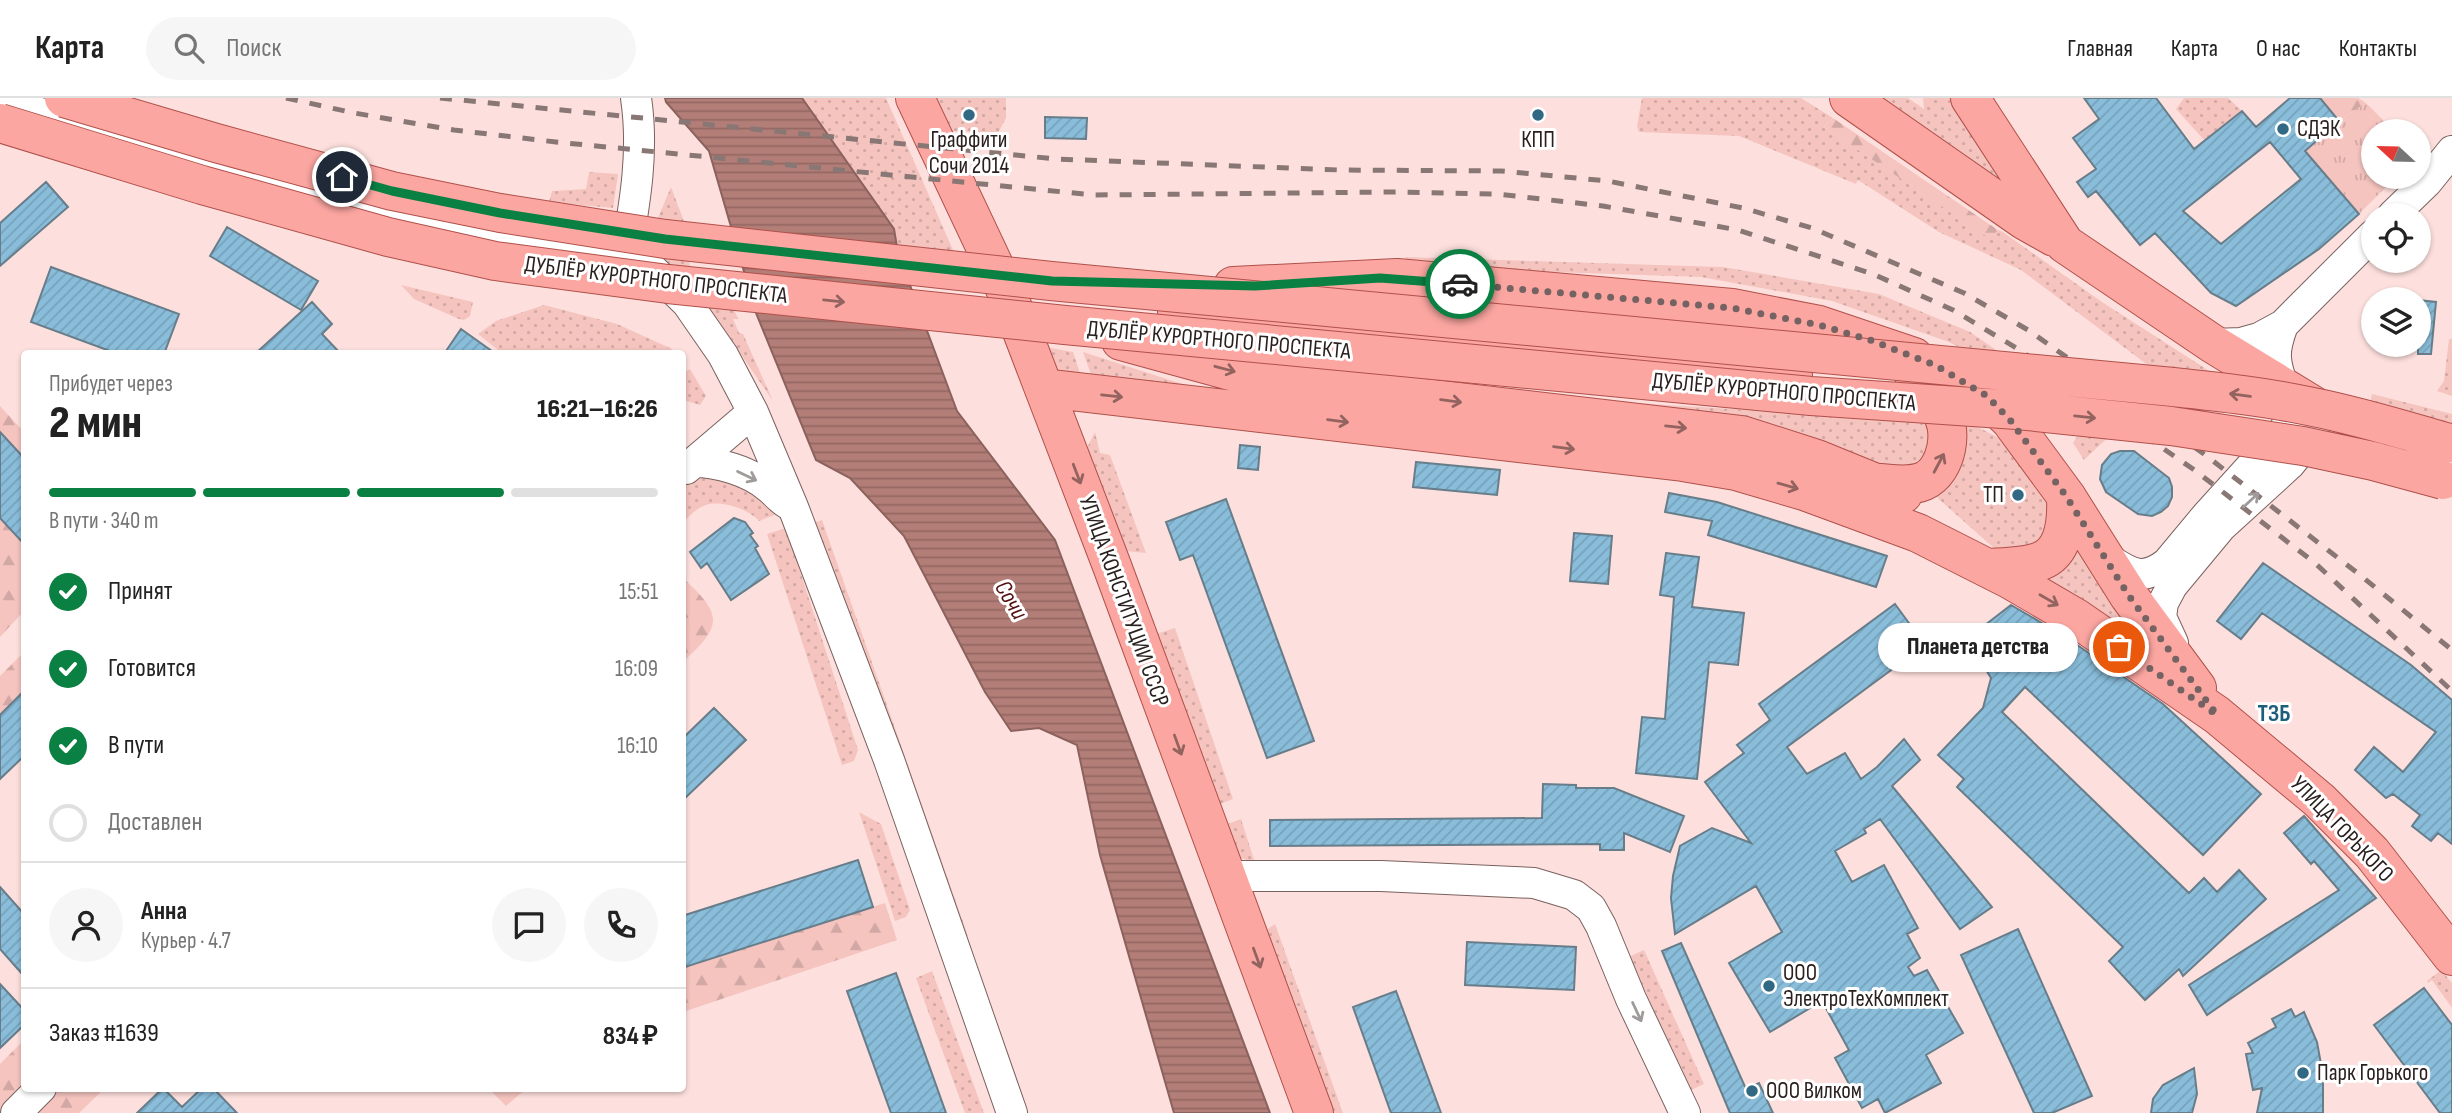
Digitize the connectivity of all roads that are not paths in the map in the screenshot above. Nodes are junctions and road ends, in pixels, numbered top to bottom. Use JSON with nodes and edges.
{"nodes":[{"id":1,"x":64,"y":98,"type":"edge"},
{"id":2,"x":636,"y":98,"type":"edge"},
{"id":3,"x":915,"y":98,"type":"edge"},
{"id":4,"x":1849,"y":98,"type":"edge"},
{"id":5,"x":1970,"y":98,"type":"edge"},
{"id":6,"x":0,"y":101,"type":"edge"},
{"id":7,"x":0,"y":123,"type":"edge"},
{"id":8,"x":2452,"y":151,"type":"edge"},
{"id":9,"x":2405,"y":203,"type":"edge"},
{"id":10,"x":2065,"y":244,"type":"junction"},
{"id":11,"x":2361,"y":247,"type":"edge"},
{"id":12,"x":626,"y":254,"type":"junction"},
{"id":13,"x":1052,"y":281,"type":"junction"},
{"id":14,"x":1008,"y":295,"type":"junction"},
{"id":15,"x":1065,"y":325,"type":"junction"},
{"id":16,"x":2283,"y":325,"type":"junction"},
{"id":17,"x":2213,"y":344,"type":"junction"},
{"id":18,"x":1893,"y":386,"type":"junction"},
{"id":19,"x":1044,"y":388,"type":"junction"},
{"id":20,"x":1987,"y":396,"type":"junction"},
{"id":21,"x":2306,"y":401,"type":"junction"},
{"id":22,"x":753,"y":412,"type":"junction"},
{"id":23,"x":2359,"y":432,"type":"junction"},
{"id":24,"x":2306,"y":444,"type":"junction"},
{"id":25,"x":2452,"y":444,"type":"edge"},
{"id":26,"x":688,"y":467,"type":"edge"},
{"id":27,"x":2452,"y":470,"type":"edge"},
{"id":28,"x":1881,"y":483,"type":"junction"},
{"id":29,"x":2452,"y":483,"type":"edge"},
{"id":30,"x":2066,"y":496,"type":"junction"},
{"id":31,"x":793,"y":507,"type":"junction"},
{"id":32,"x":2101,"y":554,"type":"junction"},
{"id":33,"x":1988,"y":568,"type":"junction"},
{"id":34,"x":2217,"y":715,"type":"junction"},
{"id":35,"x":1226,"y":876,"type":"junction"},
{"id":36,"x":2452,"y":956,"type":"edge"},
{"id":37,"x":37,"y":1092,"type":"edge"},
{"id":38,"x":16,"y":1113,"type":"edge"},
{"id":39,"x":1012,"y":1113,"type":"edge"},
{"id":40,"x":1314,"y":1113,"type":"edge"},
{"id":41,"x":1685,"y":1113,"type":"edge"}],
"edges":[{"from":1,"to":13,"type":"main road","name":"ДУБЛЁР КУРОРТНОГО ПРОСПЕКТА","bridge":true},
{"from":2,"to":12,"type":"street"},
{"from":3,"to":14,"type":"main road","name":"УЛИЦА КОНСТИТУЦИИ СССР"},
{"from":4,"to":10,"type":"main road"},
{"from":5,"to":10,"type":"main road"},
{"from":6,"to":12,"type":"street"},
{"from":7,"to":15,"type":"main road","name":"ДУБЛЁР КУРОРТНОГО ПРОСПЕКТА","one_way":true,"bridge":true},
{"from":8,"to":9,"type":"street"},
{"from":10,"to":17,"type":"main road"},
{"from":11,"to":16,"type":"street"},
{"from":12,"to":22,"type":"street"},
{"from":13,"to":20,"type":"main road","name":"УЛИЦА ГОРЬКОГО","bridge":true},
{"from":25,"to":13,"type":"main road","name":"ДУБЛЁР КУРОРТНОГО ПРОСПЕКТА","one_way":true,"bridge":true},
{"from":14,"to":18,"type":"main road"},
{"from":14,"to":19,"type":"main road","name":"УЛИЦА КОНСТИТУЦИИ СССР"},
{"from":15,"to":28,"type":"main road","one_way":true,"bridge":true},
{"from":15,"to":29,"type":"main road","name":"ДУБЛЁР КУРОРТНОГО ПРОСПЕКТА","one_way":true,"bridge":true},
{"from":16,"to":17,"type":"street"},
{"from":16,"to":21,"type":"street"},
{"from":17,"to":21,"type":"main road"},
{"from":18,"to":20,"type":"main road"},
{"from":28,"to":18,"type":"main road","one_way":true},
{"from":19,"to":33,"type":"main road","name":"УЛИЦА ГОРЬКОГО","one_way":true},
{"from":19,"to":35,"type":"main road","name":"УЛИЦА КОНСТИТУЦИИ СССР","one_way":true},
{"from":20,"to":30,"type":"main road","name":"УЛИЦА ГОРЬКОГО"},
{"from":21,"to":23,"type":"main road"},
{"from":21,"to":24,"type":"street"},
{"from":21,"to":32,"type":"street"},
{"from":22,"to":26,"type":"street"},
{"from":22,"to":31,"type":"street"},
{"from":23,"to":24,"type":"street"},
{"from":23,"to":27,"type":"main road"},
{"from":34,"to":24,"type":"street","one_way":true},
{"from":26,"to":31,"type":"street","one_way":true},
{"from":28,"to":33,"type":"main road"},
{"from":30,"to":32,"type":"main road","name":"УЛИЦА ГОРЬКОГО"},
{"from":30,"to":33,"type":"main road"},
{"from":31,"to":39,"type":"street"},
{"from":32,"to":34,"type":"main road","name":"УЛИЦА ГОРЬКОГО"},
{"from":33,"to":34,"type":"main road","name":"УЛИЦА ГОРЬКОГО","one_way":true},
{"from":34,"to":36,"type":"main road","name":"УЛИЦА ГОРЬКОГО"},
{"from":35,"to":40,"type":"main road","name":"УЛИЦА КОНСТИТУЦИИ СССР","one_way":true},
{"from":35,"to":41,"type":"street","one_way":true},
{"from":37,"to":38,"type":"street"}]}
